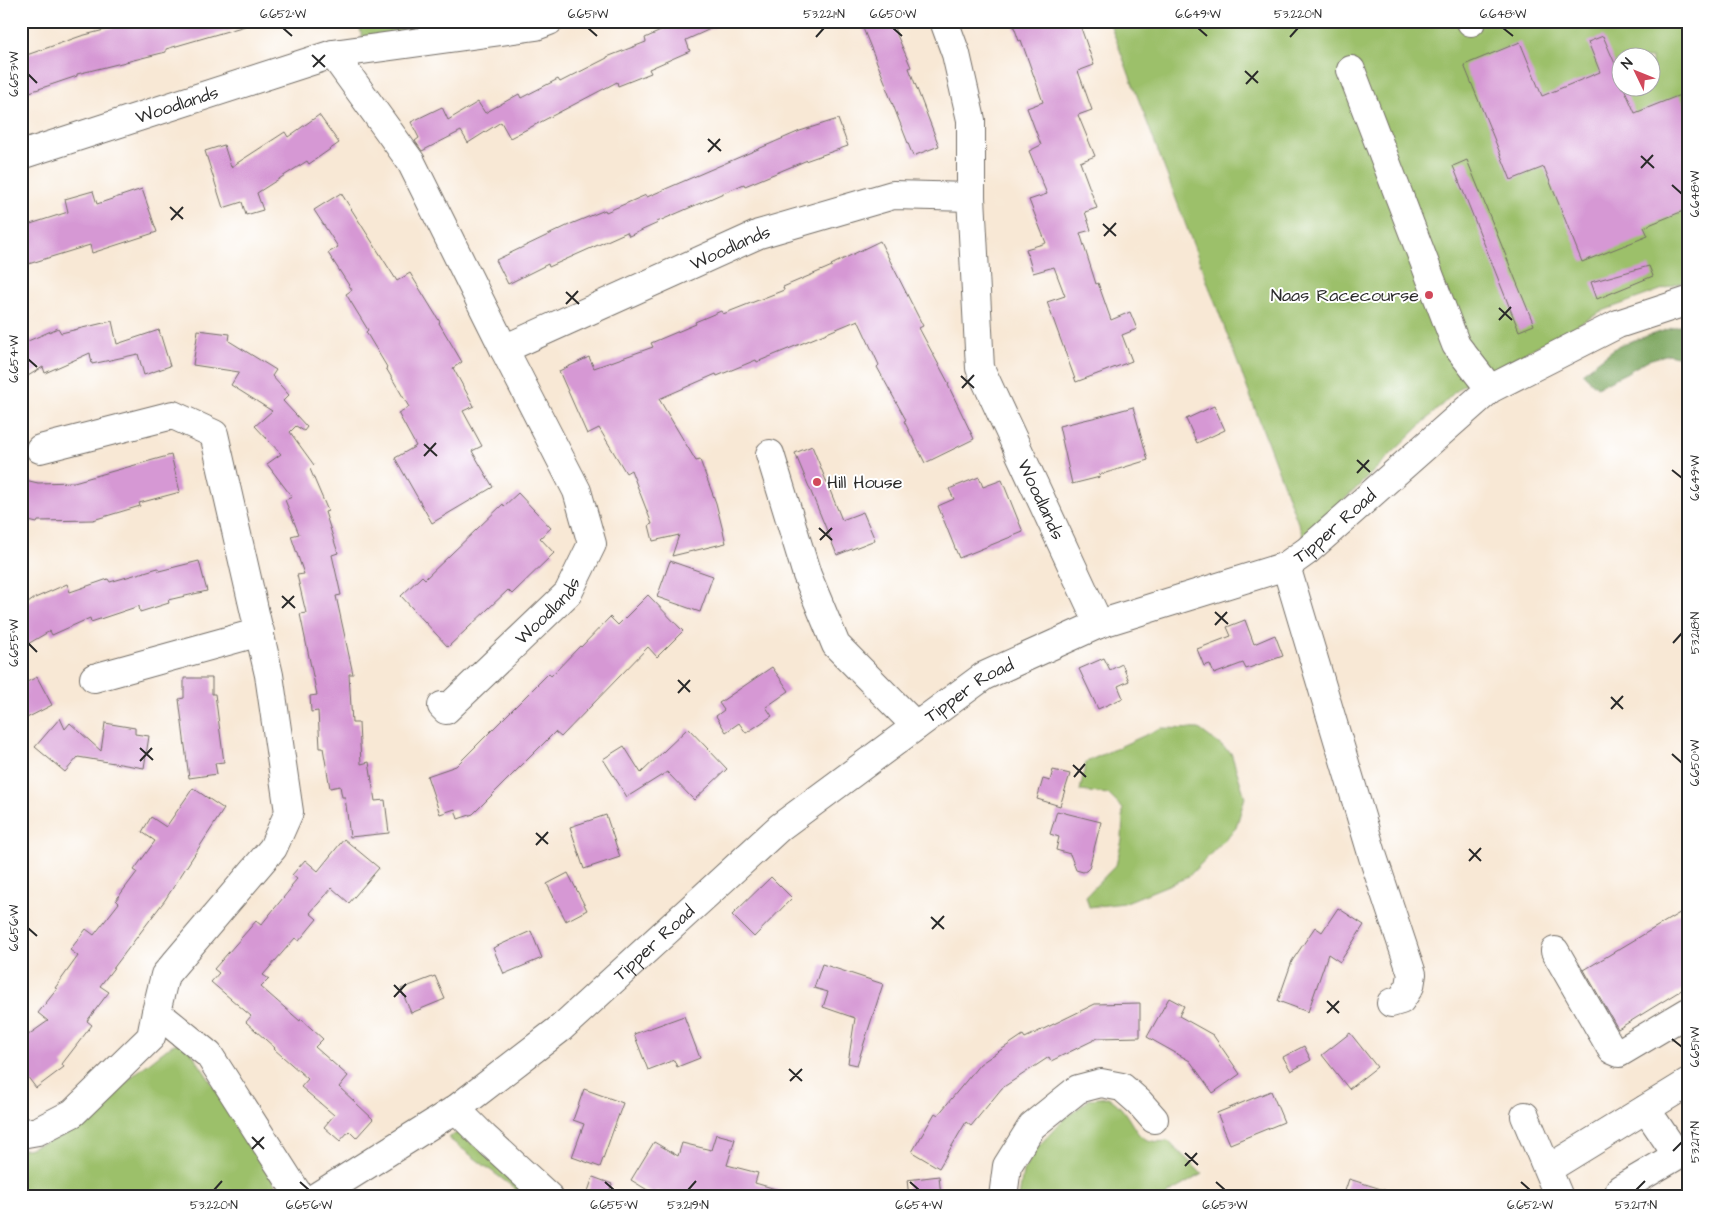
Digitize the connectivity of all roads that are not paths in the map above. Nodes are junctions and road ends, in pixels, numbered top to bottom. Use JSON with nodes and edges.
{"nodes":[{"id":1,"x":548,"y":21,"type":"edge"},
{"id":2,"x":944,"y":21,"type":"edge"},
{"id":3,"x":333,"y":54,"type":"junction"},
{"id":4,"x":1351,"y":70,"type":"dead end"},
{"id":5,"x":21,"y":155,"type":"edge"},
{"id":6,"x":971,"y":197,"type":"junction"},
{"id":7,"x":1688,"y":301,"type":"edge"},
{"id":8,"x":504,"y":349,"type":"junction"},
{"id":9,"x":1490,"y":389,"type":"junction"},
{"id":10,"x":40,"y":449,"type":"dead end"},
{"id":11,"x":770,"y":454,"type":"dead end"},
{"id":12,"x":1286,"y":566,"type":"junction"},
{"id":13,"x":1099,"y":624,"type":"junction"},
{"id":14,"x":260,"y":632,"type":"junction"},
{"id":15,"x":94,"y":678,"type":"dead end"},
{"id":16,"x":442,"y":706,"type":"dead end"},
{"id":17,"x":916,"y":726,"type":"junction"},
{"id":18,"x":1555,"y":951,"type":"dead end"},
{"id":19,"x":1391,"y":1003,"type":"dead end"},
{"id":20,"x":156,"y":1012,"type":"junction"},
{"id":21,"x":1688,"y":1012,"type":"edge"},
{"id":22,"x":1688,"y":1083,"type":"edge"},
{"id":23,"x":1646,"y":1108,"type":"junction"},
{"id":24,"x":456,"y":1109,"type":"junction"},
{"id":25,"x":1525,"y":1116,"type":"dead end"},
{"id":26,"x":1154,"y":1119,"type":"dead end"},
{"id":27,"x":21,"y":1134,"type":"edge"},
{"id":28,"x":1682,"y":1152,"type":"edge"},
{"id":29,"x":1548,"y":1169,"type":"junction"},
{"id":30,"x":1620,"y":1189,"type":"dead end"},
{"id":31,"x":300,"y":1197,"type":"edge"},
{"id":32,"x":316,"y":1197,"type":"edge"},
{"id":33,"x":549,"y":1197,"type":"edge"},
{"id":34,"x":1003,"y":1197,"type":"edge"},
{"id":35,"x":1559,"y":1197,"type":"edge"}],
"edges":[{"from":1,"to":3,"type":"street","name":"Woodlands"},
{"from":2,"to":6,"type":"street","name":"Woodlands"},
{"from":3,"to":5,"type":"street","name":"Woodlands"},
{"from":3,"to":8,"type":"street","name":"Woodlands"},
{"from":4,"to":9,"type":"street"},
{"from":6,"to":8,"type":"street","name":"Woodlands"},
{"from":6,"to":13,"type":"street","name":"Woodlands"},
{"from":7,"to":9,"type":"street","name":"Tipper Road"},
{"from":8,"to":16,"type":"street","name":"Woodlands"},
{"from":9,"to":12,"type":"street","name":"Tipper Road"},
{"from":10,"to":14,"type":"street"},
{"from":11,"to":17,"type":"street"},
{"from":12,"to":13,"type":"street","name":"Tipper Road"},
{"from":12,"to":19,"type":"street"},
{"from":13,"to":17,"type":"street","name":"Tipper Road"},
{"from":14,"to":15,"type":"street"},
{"from":14,"to":20,"type":"street"},
{"from":17,"to":24,"type":"street","name":"Tipper Road"},
{"from":18,"to":21,"type":"street"},
{"from":20,"to":27,"type":"street"},
{"from":20,"to":31,"type":"street"},
{"from":22,"to":23,"type":"street"},
{"from":23,"to":28,"type":"street"},
{"from":23,"to":29,"type":"street"},
{"from":24,"to":32,"type":"street","name":"Tipper Road"},
{"from":24,"to":33,"type":"street"},
{"from":25,"to":29,"type":"street"},
{"from":26,"to":34,"type":"street"},
{"from":28,"to":30,"type":"street"},
{"from":29,"to":35,"type":"street"}]}
